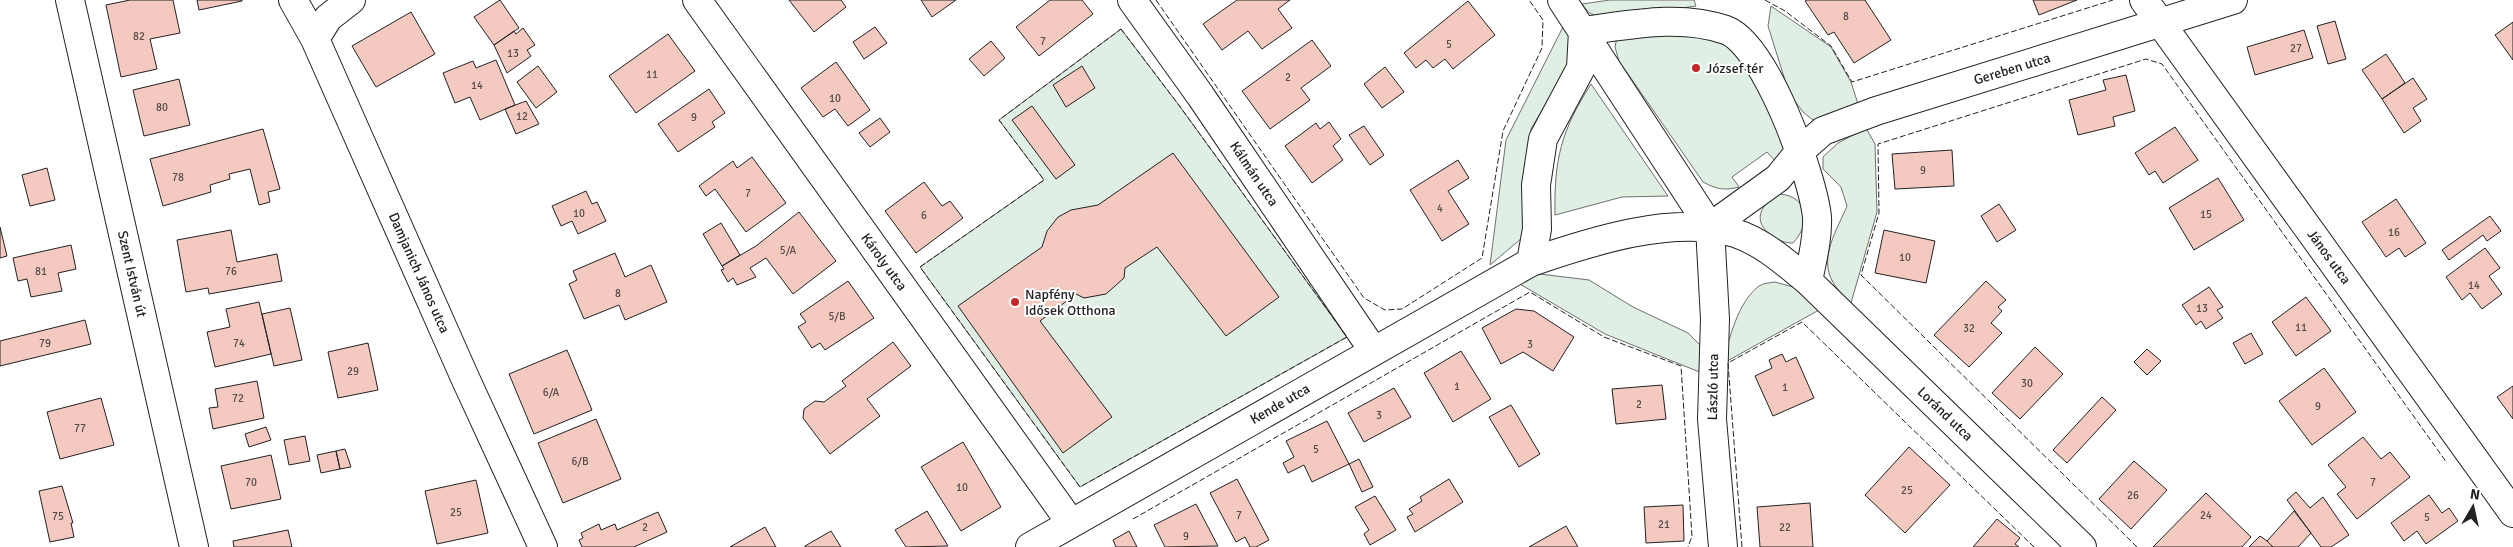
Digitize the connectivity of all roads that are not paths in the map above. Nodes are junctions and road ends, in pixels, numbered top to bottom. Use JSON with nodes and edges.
{"nodes":[{"id":1,"x":70,"y":0,"type":"edge"},
{"id":2,"x":293,"y":0,"type":"edge"},
{"id":3,"x":351,"y":0,"type":"edge"},
{"id":4,"x":697,"y":0,"type":"edge"},
{"id":5,"x":1132,"y":0,"type":"edge"},
{"id":6,"x":1562,"y":0,"type":"edge"},
{"id":7,"x":2144,"y":0,"type":"edge"},
{"id":8,"x":2233,"y":0,"type":"edge"},
{"id":9,"x":2162,"y":24,"type":"junction"},
{"id":10,"x":1583,"y":31,"type":"junction"},
{"id":11,"x":315,"y":39,"type":"junction"},
{"id":12,"x":1799,"y":152,"type":"junction"},
{"id":13,"x":1710,"y":227,"type":"junction"},
{"id":14,"x":1531,"y":262,"type":"junction"},
{"id":15,"x":1808,"y":281,"type":"junction"},
{"id":16,"x":1373,"y":350,"type":"junction"},
{"id":17,"x":2513,"y":513,"type":"edge"},
{"id":18,"x":1071,"y":523,"type":"junction"},
{"id":19,"x":194,"y":547,"type":"edge"},
{"id":20,"x":543,"y":547,"type":"edge"},
{"id":21,"x":1030,"y":547,"type":"edge"},
{"id":22,"x":1723,"y":547,"type":"edge"},
{"id":23,"x":2082,"y":547,"type":"edge"}],
"edges":[{"from":1,"to":19,"type":"street","name":"Szent István út"},
{"from":2,"to":11,"type":"street","name":"Damjanich János utca"},
{"from":3,"to":11,"type":"street"},
{"from":4,"to":18,"type":"street","name":"Károly utca"},
{"from":5,"to":16,"type":"street","name":"Kálmán utca"},
{"from":6,"to":10,"type":"street"},
{"from":7,"to":9,"type":"street","name":"János utca"},
{"from":8,"to":9,"type":"street","name":"Gereben utca"},
{"from":9,"to":12,"type":"street","name":"Gereben utca"},
{"from":9,"to":17,"type":"street","name":"János utca"},
{"from":10,"to":12,"type":"street"},
{"from":10,"to":13,"type":"street"},
{"from":10,"to":14,"type":"street"},
{"from":11,"to":20,"type":"street","name":"Damjanich János utca"},
{"from":12,"to":13,"type":"street"},
{"from":12,"to":15,"type":"street"},
{"from":13,"to":14,"type":"street"},
{"from":13,"to":15,"type":"street"},
{"from":13,"to":22,"type":"street","name":"László utca"},
{"from":14,"to":16,"type":"street","name":"Kende utca"},
{"from":15,"to":23,"type":"street","name":"Loránd utca"},
{"from":16,"to":18,"type":"street","name":"Kende utca"},
{"from":18,"to":21,"type":"street","name":"Kende utca"}]}
